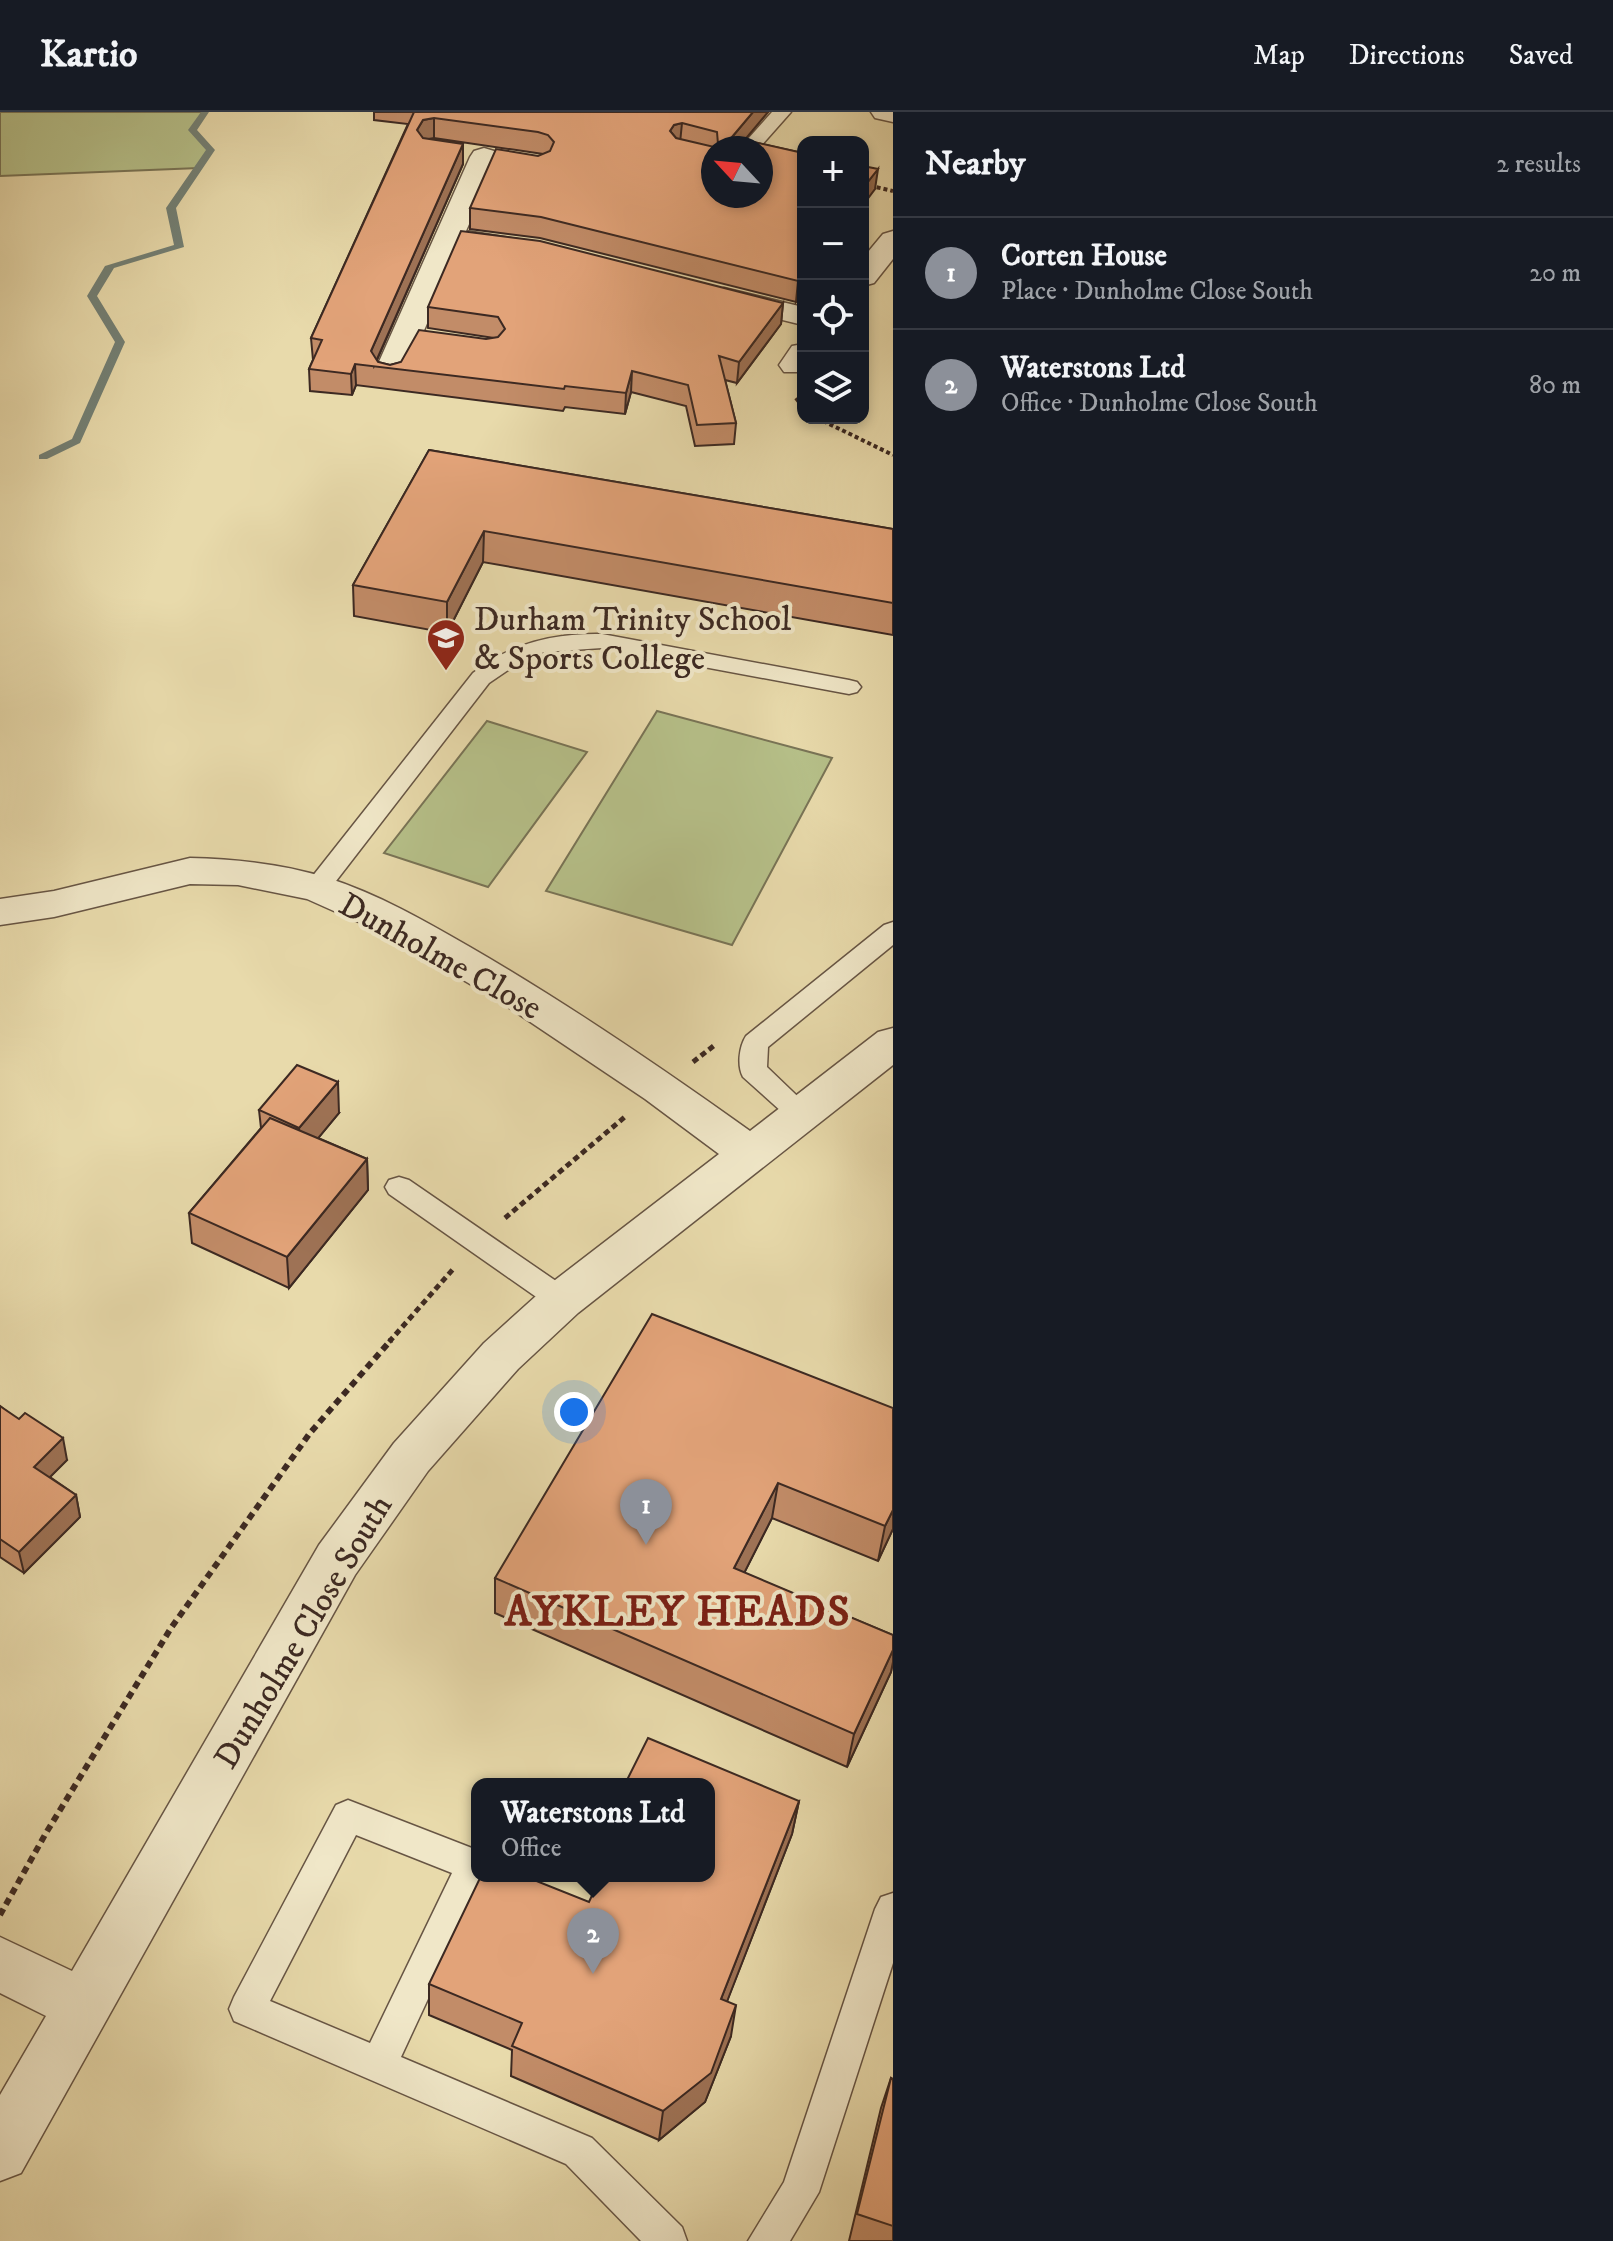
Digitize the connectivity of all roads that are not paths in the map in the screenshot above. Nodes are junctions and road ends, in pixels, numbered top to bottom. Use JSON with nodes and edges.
{"nodes":[{"id":1,"x":782,"y":112,"type":"edge"},
{"id":2,"x":885,"y":112,"type":"edge"},
{"id":3,"x":893,"y":114,"type":"edge"},
{"id":4,"x":760,"y":136,"type":"edge"},
{"id":5,"x":484,"y":157,"type":"dead end"},
{"id":6,"x":449,"y":238,"type":"junction"},
{"id":7,"x":540,"y":250,"type":"edge"},
{"id":8,"x":692,"y":289,"type":"edge"},
{"id":9,"x":797,"y":315,"type":"edge"},
{"id":10,"x":390,"y":373,"type":"edge"},
{"id":11,"x":849,"y":687,"type":"dead end"},
{"id":12,"x":317,"y":888,"type":"junction"},
{"id":13,"x":0,"y":912,"type":"edge"},
{"id":14,"x":893,"y":931,"type":"edge"},
{"id":15,"x":893,"y":1043,"type":"edge"},
{"id":16,"x":802,"y":1114,"type":"junction"},
{"id":17,"x":750,"y":1154,"type":"junction"},
{"id":18,"x":399,"y":1187,"type":"dead end"},
{"id":19,"x":562,"y":1300,"type":"junction"},
{"id":20,"x":471,"y":1864,"type":"edge"},
{"id":21,"x":471,"y":1869,"type":"edge"},
{"id":22,"x":893,"y":1909,"type":"edge"},
{"id":23,"x":0,"y":1964,"type":"edge"},
{"id":24,"x":884,"y":1966,"type":"edge"},
{"id":25,"x":83,"y":2006,"type":"junction"},
{"id":26,"x":379,"y":2064,"type":"dead end"},
{"id":27,"x":0,"y":2152,"type":"edge"},
{"id":28,"x":668,"y":2241,"type":"edge"},
{"id":29,"x":767,"y":2241,"type":"edge"}],
"edges":[{"from":1,"to":4,"type":"lane"},
{"from":2,"to":3,"type":"street"},
{"from":5,"to":6,"type":"street"},
{"from":6,"to":7,"type":"street"},
{"from":6,"to":10,"type":"street"},
{"from":8,"to":9,"type":"street"},
{"from":11,"to":12,"type":"lane"},
{"from":12,"to":13,"type":"street","name":"Dunholme Close"},
{"from":12,"to":17,"type":"street","name":"Dunholme Close"},
{"from":14,"to":16,"type":"lane"},
{"from":15,"to":16,"type":"street","name":"Dunholme Close South"},
{"from":16,"to":17,"type":"street","name":"Dunholme Close South"},
{"from":17,"to":19,"type":"street","name":"Dunholme Close South"},
{"from":18,"to":19,"type":"lane"},
{"from":19,"to":25,"type":"street","name":"Dunholme Close South"},
{"from":20,"to":28,"type":"lane"},
{"from":21,"to":26,"type":"lane"},
{"from":22,"to":24,"type":"lane"},
{"from":23,"to":25,"type":"street"},
{"from":24,"to":29,"type":"lane"},
{"from":25,"to":27,"type":"street","name":"Dunholme Close South"}]}
